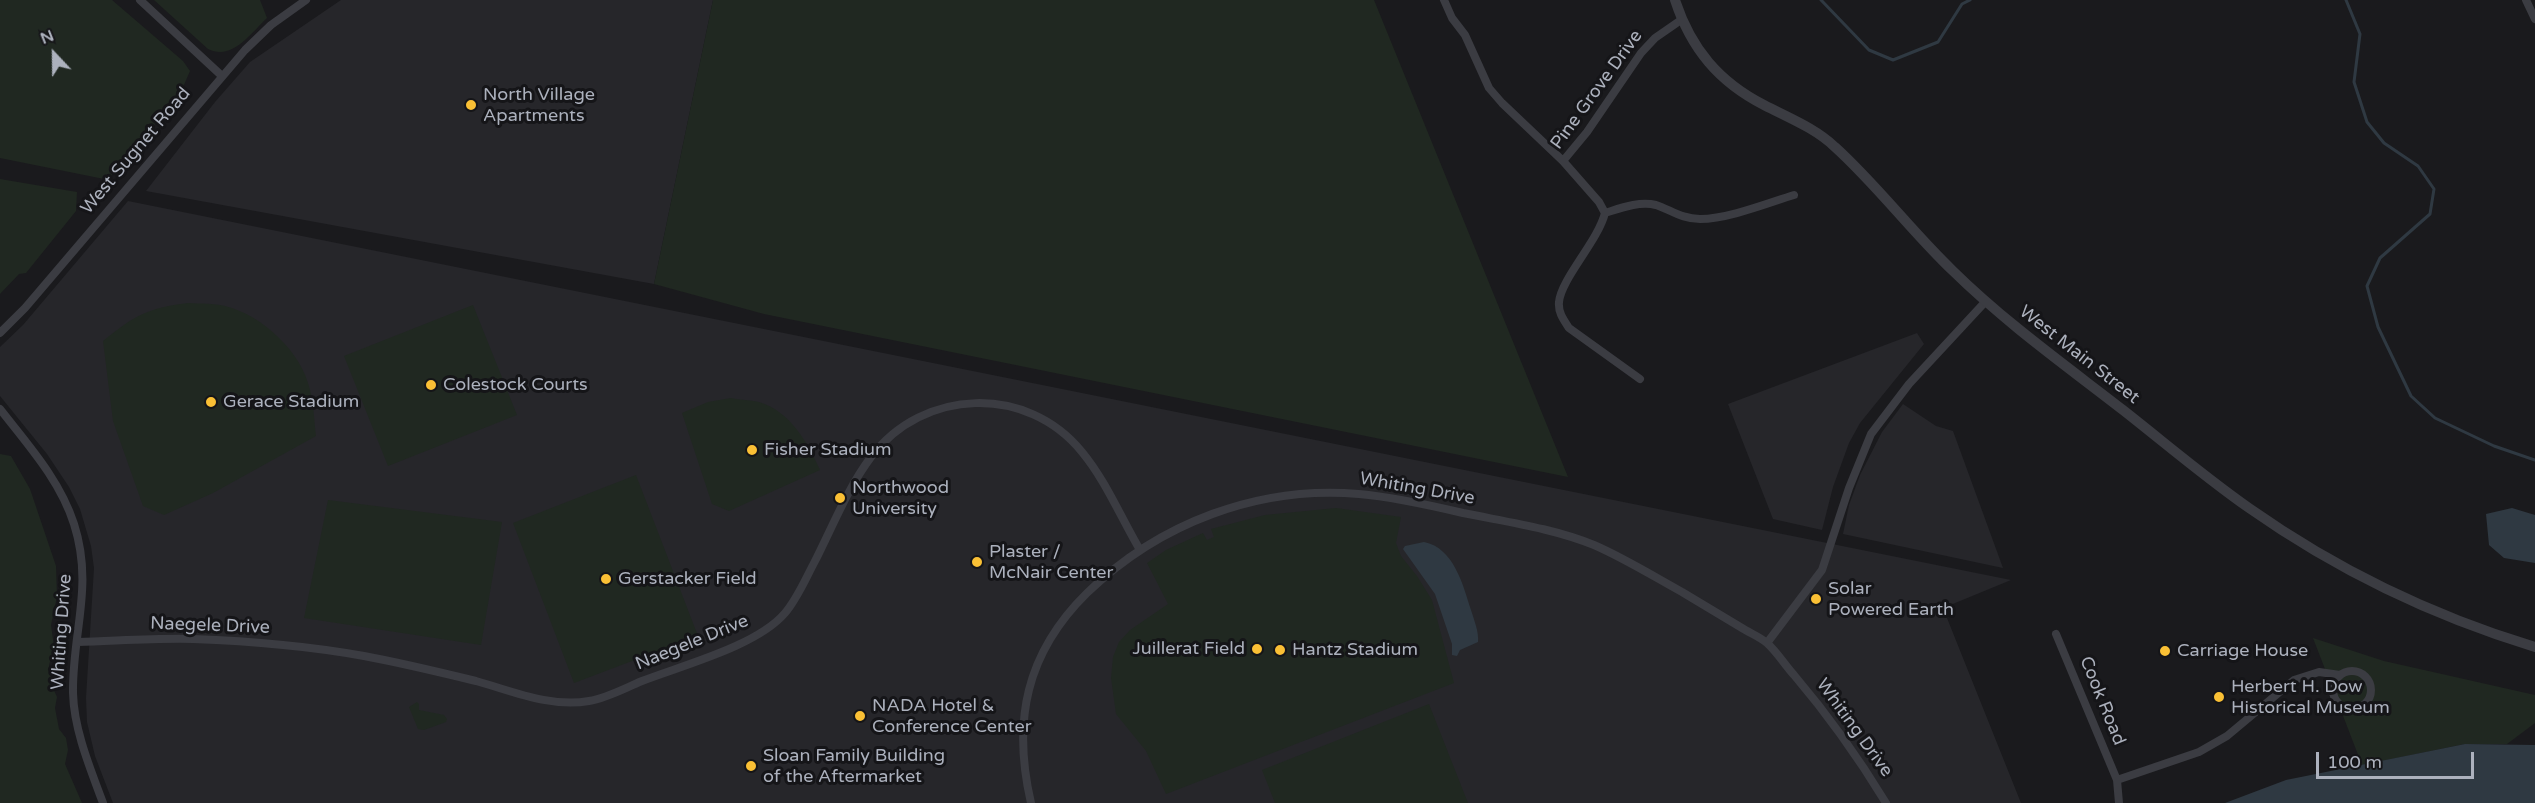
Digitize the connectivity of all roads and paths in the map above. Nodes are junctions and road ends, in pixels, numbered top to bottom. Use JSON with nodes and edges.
{"nodes":[{"id":1,"x":140,"y":0,"type":"edge"},
{"id":2,"x":306,"y":0,"type":"edge"},
{"id":3,"x":1444,"y":0,"type":"edge"},
{"id":4,"x":1675,"y":0,"type":"edge"},
{"id":5,"x":2526,"y":0,"type":"edge"},
{"id":6,"x":2535,"y":19,"type":"edge"},
{"id":7,"x":1681,"y":20,"type":"junction"},
{"id":8,"x":222,"y":76,"type":"junction"},
{"id":9,"x":1563,"y":161,"type":"junction"},
{"id":10,"x":1794,"y":195,"type":"dead end"},
{"id":11,"x":1605,"y":213,"type":"junction"},
{"id":12,"x":1986,"y":301,"type":"junction"},
{"id":13,"x":0,"y":333,"type":"edge"},
{"id":14,"x":1640,"y":379,"type":"dead end"},
{"id":15,"x":0,"y":409,"type":"edge"},
{"id":16,"x":1140,"y":550,"type":"junction"},
{"id":17,"x":2056,"y":634,"type":"dead end"},
{"id":18,"x":78,"y":642,"type":"junction"},
{"id":19,"x":1767,"y":643,"type":"junction"},
{"id":20,"x":2535,"y":647,"type":"edge"},
{"id":21,"x":2340,"y":675,"type":"junction"},
{"id":22,"x":2117,"y":780,"type":"junction"},
{"id":23,"x":103,"y":803,"type":"edge"},
{"id":24,"x":1030,"y":803,"type":"edge"},
{"id":25,"x":1886,"y":803,"type":"edge"},
{"id":26,"x":2120,"y":803,"type":"edge"}],
"edges":[{"from":1,"to":8,"type":"street"},
{"from":2,"to":8,"type":"street","name":"West Sugnet Road"},
{"from":3,"to":9,"type":"street"},
{"from":4,"to":7,"type":"street","name":"West Main Street"},
{"from":5,"to":6,"type":"street"},
{"from":7,"to":9,"type":"street","name":"Pine Grove Drive"},
{"from":7,"to":12,"type":"street","name":"West Main Street"},
{"from":8,"to":13,"type":"street","name":"West Sugnet Road"},
{"from":9,"to":11,"type":"street","name":"Pine Grove Drive"},
{"from":10,"to":11,"type":"street"},
{"from":11,"to":14,"type":"street"},
{"from":12,"to":19,"type":"street"},
{"from":12,"to":20,"type":"street","name":"West Main Street"},
{"from":15,"to":18,"type":"street","name":"Whiting Drive"},
{"from":16,"to":18,"type":"street","name":"Naegele Drive"},
{"from":16,"to":19,"type":"street","name":"Whiting Drive"},
{"from":16,"to":24,"type":"street","name":"Whiting Drive"},
{"from":17,"to":22,"type":"street","name":"Cook Road"},
{"from":18,"to":23,"type":"street","name":"Whiting Drive"},
{"from":19,"to":25,"type":"street","name":"Whiting Drive"},
{"from":21,"to":21,"type":"street"},
{"from":21,"to":22,"type":"street"},
{"from":22,"to":26,"type":"street","name":"Cook Road"}]}
